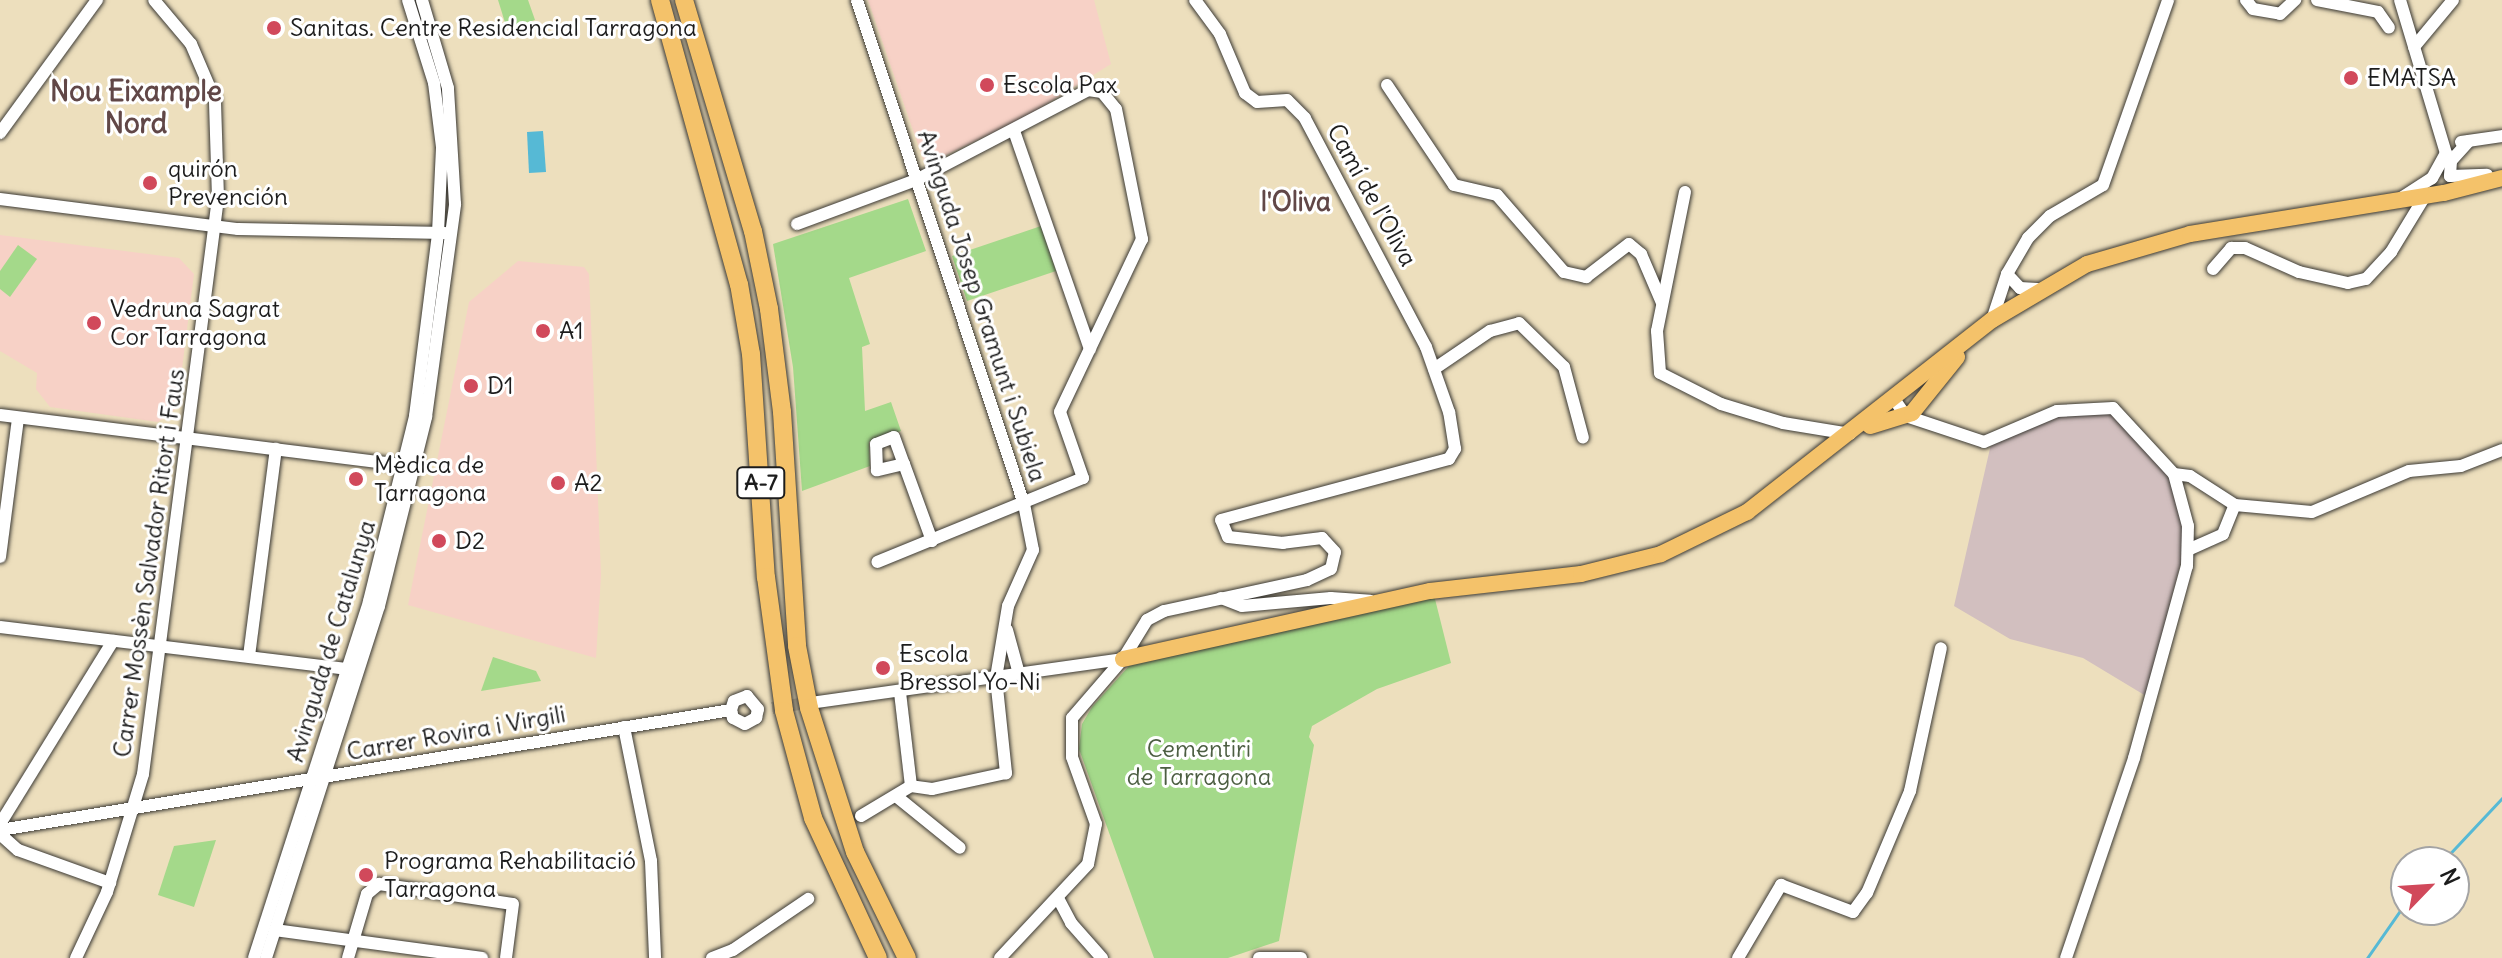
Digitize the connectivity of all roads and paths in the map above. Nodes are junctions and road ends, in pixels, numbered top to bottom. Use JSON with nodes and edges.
{"nodes":[{"id":1,"x":97,"y":0,"type":"edge"},
{"id":2,"x":154,"y":0,"type":"edge"},
{"id":3,"x":408,"y":0,"type":"edge"},
{"id":4,"x":422,"y":0,"type":"edge"},
{"id":5,"x":658,"y":0,"type":"edge"},
{"id":6,"x":684,"y":0,"type":"edge"},
{"id":7,"x":857,"y":0,"type":"edge"},
{"id":8,"x":1195,"y":0,"type":"edge"},
{"id":9,"x":2168,"y":0,"type":"edge"},
{"id":10,"x":2246,"y":0,"type":"edge"},
{"id":11,"x":2295,"y":0,"type":"edge"},
{"id":12,"x":2317,"y":0,"type":"edge"},
{"id":13,"x":2400,"y":0,"type":"edge"},
{"id":14,"x":2453,"y":0,"type":"edge"},
{"id":15,"x":2389,"y":28,"type":"dead end"},
{"id":16,"x":2414,"y":47,"type":"junction"},
{"id":17,"x":1387,"y":85,"type":"dead end"},
{"id":18,"x":1014,"y":131,"type":"junction"},
{"id":19,"x":0,"y":133,"type":"edge"},
{"id":20,"x":2502,"y":136,"type":"edge"},
{"id":21,"x":2469,"y":141,"type":"junction"},
{"id":22,"x":2446,"y":144,"type":"junction"},
{"id":23,"x":2502,"y":176,"type":"edge"},
{"id":24,"x":2432,"y":178,"type":"junction"},
{"id":25,"x":2451,"y":178,"type":"junction"},
{"id":26,"x":916,"y":180,"type":"junction"},
{"id":27,"x":1685,"y":192,"type":"dead end"},
{"id":28,"x":2425,"y":196,"type":"junction"},
{"id":29,"x":0,"y":199,"type":"edge"},
{"id":30,"x":2395,"y":201,"type":"junction"},
{"id":31,"x":797,"y":224,"type":"dead end"},
{"id":32,"x":214,"y":226,"type":"junction"},
{"id":33,"x":438,"y":233,"type":"junction"},
{"id":34,"x":453,"y":233,"type":"junction"},
{"id":35,"x":2213,"y":269,"type":"dead end"},
{"id":36,"x":2007,"y":274,"type":"junction"},
{"id":37,"x":2037,"y":289,"type":"junction"},
{"id":38,"x":1999,"y":293,"type":"junction"},
{"id":39,"x":1662,"y":303,"type":"junction"},
{"id":40,"x":2013,"y":305,"type":"junction"},
{"id":41,"x":1992,"y":320,"type":"junction"},
{"id":42,"x":1974,"y":335,"type":"junction"},
{"id":43,"x":1090,"y":349,"type":"junction"},
{"id":44,"x":1434,"y":369,"type":"junction"},
{"id":45,"x":1896,"y":398,"type":"junction"},
{"id":46,"x":0,"y":415,"type":"edge"},
{"id":47,"x":1913,"y":415,"type":"junction"},
{"id":48,"x":18,"y":418,"type":"junction"},
{"id":49,"x":1850,"y":434,"type":"junction"},
{"id":50,"x":189,"y":438,"type":"junction"},
{"id":51,"x":1583,"y":438,"type":"dead end"},
{"id":52,"x":276,"y":449,"type":"junction"},
{"id":53,"x":2502,"y":450,"type":"edge"},
{"id":54,"x":904,"y":464,"type":"dead end"},
{"id":55,"x":404,"y":465,"type":"junction"},
{"id":56,"x":2174,"y":474,"type":"junction"},
{"id":57,"x":1024,"y":504,"type":"junction"},
{"id":58,"x":2235,"y":505,"type":"junction"},
{"id":59,"x":932,"y":541,"type":"junction"},
{"id":60,"x":2190,"y":549,"type":"junction"},
{"id":61,"x":0,"y":557,"type":"edge"},
{"id":62,"x":877,"y":562,"type":"dead end"},
{"id":63,"x":1221,"y":598,"type":"junction"},
{"id":64,"x":1381,"y":602,"type":"junction"},
{"id":65,"x":0,"y":627,"type":"edge"},
{"id":66,"x":1007,"y":627,"type":"junction"},
{"id":67,"x":113,"y":641,"type":"junction"},
{"id":68,"x":159,"y":647,"type":"junction"},
{"id":69,"x":1941,"y":648,"type":"dead end"},
{"id":70,"x":249,"y":656,"type":"junction"},
{"id":71,"x":1123,"y":659,"type":"junction"},
{"id":72,"x":348,"y":669,"type":"junction"},
{"id":73,"x":1019,"y":674,"type":"junction"},
{"id":74,"x":996,"y":678,"type":"junction"},
{"id":75,"x":900,"y":692,"type":"junction"},
{"id":76,"x":817,"y":702,"type":"tunnel mouth"},
{"id":77,"x":772,"y":708,"type":"tunnel mouth"},
{"id":78,"x":758,"y":709,"type":"junction"},
{"id":79,"x":731,"y":710,"type":"junction"},
{"id":80,"x":624,"y":727,"type":"junction"},
{"id":81,"x":325,"y":778,"type":"junction"},
{"id":82,"x":311,"y":782,"type":"junction"},
{"id":83,"x":911,"y":786,"type":"junction"},
{"id":84,"x":896,"y":796,"type":"junction"},
{"id":85,"x":135,"y":809,"type":"junction"},
{"id":86,"x":861,"y":816,"type":"dead end"},
{"id":87,"x":0,"y":829,"type":"edge"},
{"id":88,"x":960,"y":848,"type":"dead end"},
{"id":89,"x":110,"y":883,"type":"junction"},
{"id":90,"x":808,"y":899,"type":"dead end"},
{"id":91,"x":1059,"y":900,"type":"junction"},
{"id":92,"x":275,"y":930,"type":"junction"},
{"id":93,"x":350,"y":941,"type":"junction"},
{"id":94,"x":905,"y":953,"type":"edge"},
{"id":95,"x":422,"y":955,"type":"edge"},
{"id":96,"x":76,"y":958,"type":"edge"},
{"id":97,"x":254,"y":958,"type":"edge"},
{"id":98,"x":266,"y":958,"type":"edge"},
{"id":99,"x":348,"y":958,"type":"edge"},
{"id":100,"x":482,"y":958,"type":"edge"},
{"id":101,"x":506,"y":958,"type":"edge"},
{"id":102,"x":655,"y":958,"type":"edge"},
{"id":103,"x":712,"y":958,"type":"edge"},
{"id":104,"x":878,"y":958,"type":"edge"},
{"id":105,"x":1000,"y":958,"type":"edge"},
{"id":106,"x":1102,"y":958,"type":"edge"},
{"id":107,"x":1259,"y":958,"type":"edge"},
{"id":108,"x":1301,"y":958,"type":"edge"},
{"id":109,"x":1738,"y":958,"type":"edge"},
{"id":110,"x":2066,"y":958,"type":"edge"}],
"edges":[{"from":1,"to":19,"type":"street"},
{"from":2,"to":32,"type":"street","name":"Carrer Mossèn Salvador Ritort i Faus"},
{"from":3,"to":33,"type":"street","name":"Avinguda de Catalunya"},
{"from":4,"to":34,"type":"street","name":"Avinguda de Catalunya"},
{"from":5,"to":104,"type":"highway","number":"A-7"},
{"from":6,"to":94,"type":"highway","number":"A-7"},
{"from":7,"to":26,"type":"street","name":"Avinguda Josep Gramunt i Subiela"},
{"from":8,"to":44,"type":"street","name":"Camí de l'Oliva"},
{"from":9,"to":36,"type":"street"},
{"from":10,"to":11,"type":"street"},
{"from":12,"to":15,"type":"street"},
{"from":13,"to":16,"type":"street"},
{"from":14,"to":16,"type":"street"},
{"from":16,"to":22,"type":"street"},
{"from":17,"to":39,"type":"street"},
{"from":18,"to":26,"type":"street"},
{"from":18,"to":43,"type":"street"},
{"from":18,"to":43,"type":"street"},
{"from":20,"to":21,"type":"street"},
{"from":21,"to":22,"type":"street"},
{"from":21,"to":25,"type":"street"},
{"from":22,"to":24,"type":"street"},
{"from":23,"to":25,"type":"street"},
{"from":23,"to":28,"type":"main road"},
{"from":24,"to":25,"type":"street"},
{"from":24,"to":30,"type":"street"},
{"from":26,"to":31,"type":"street"},
{"from":26,"to":57,"type":"street","name":"Avinguda Josep Gramunt i Subiela"},
{"from":27,"to":39,"type":"street"},
{"from":28,"to":30,"type":"main road"},
{"from":28,"to":35,"type":"street"},
{"from":29,"to":32,"type":"street"},
{"from":30,"to":37,"type":"main road"},
{"from":32,"to":33,"type":"street"},
{"from":32,"to":50,"type":"street","name":"Carrer Mossèn Salvador Ritort i Faus"},
{"from":33,"to":34,"type":"street"},
{"from":33,"to":55,"type":"street","name":"Avinguda de Catalunya"},
{"from":34,"to":81,"type":"street","name":"Avinguda de Catalunya"},
{"from":36,"to":37,"type":"street"},
{"from":36,"to":38,"type":"street"},
{"from":36,"to":40,"type":"street"},
{"from":37,"to":40,"type":"main road"},
{"from":38,"to":40,"type":"street"},
{"from":38,"to":41,"type":"street"},
{"from":39,"to":49,"type":"street"},
{"from":40,"to":41,"type":"main road"},
{"from":41,"to":42,"type":"main road"},
{"from":42,"to":45,"type":"main road"},
{"from":42,"to":47,"type":"main road"},
{"from":43,"to":57,"type":"street"},
{"from":44,"to":51,"type":"street"},
{"from":44,"to":63,"type":"street","name":"Camí de l'Oliva"},
{"from":45,"to":47,"type":"street"},
{"from":45,"to":49,"type":"main road"},
{"from":46,"to":48,"type":"street"},
{"from":47,"to":49,"type":"main road"},
{"from":47,"to":56,"type":"street"},
{"from":48,"to":50,"type":"street"},
{"from":48,"to":61,"type":"street"},
{"from":49,"to":64,"type":"main road"},
{"from":50,"to":52,"type":"street"},
{"from":50,"to":68,"type":"street","name":"Carrer Mossèn Salvador Ritort i Faus"},
{"from":52,"to":55,"type":"street"},
{"from":52,"to":70,"type":"street"},
{"from":53,"to":58,"type":"street"},
{"from":54,"to":59,"type":"street"},
{"from":55,"to":72,"type":"street","name":"Avinguda de Catalunya"},
{"from":56,"to":58,"type":"street"},
{"from":56,"to":60,"type":"street"},
{"from":57,"to":59,"type":"street"},
{"from":57,"to":66,"type":"street","name":"Avinguda Josep Gramunt i Subiela"},
{"from":58,"to":60,"type":"street"},
{"from":59,"to":62,"type":"street"},
{"from":60,"to":110,"type":"street"},
{"from":63,"to":64,"type":"street"},
{"from":63,"to":71,"type":"street"},
{"from":64,"to":71,"type":"main road"},
{"from":65,"to":67,"type":"street"},
{"from":66,"to":73,"type":"street","name":"Avinguda Josep Gramunt i Subiela"},
{"from":66,"to":74,"type":"street","name":"Avinguda Josep Gramunt i Subiela"},
{"from":67,"to":68,"type":"street"},
{"from":67,"to":87,"type":"street"},
{"from":68,"to":70,"type":"street"},
{"from":68,"to":85,"type":"street","name":"Carrer Mossèn Salvador Ritort i Faus"},
{"from":69,"to":109,"type":"street"},
{"from":70,"to":72,"type":"street"},
{"from":71,"to":73,"type":"street"},
{"from":71,"to":91,"type":"street"},
{"from":72,"to":82,"type":"street","name":"Avinguda de Catalunya"},
{"from":73,"to":74,"type":"street"},
{"from":74,"to":75,"type":"street"},
{"from":74,"to":83,"type":"street","name":"Avinguda Josep Gramunt i Subiela"},
{"from":75,"to":76,"type":"street"},
{"from":75,"to":83,"type":"street"},
{"from":77,"to":78,"type":"street"},
{"from":78,"to":79,"type":"street"},
{"from":78,"to":79,"type":"street"},
{"from":79,"to":80,"type":"street","name":"Carrer Rovira i Virgili"},
{"from":80,"to":81,"type":"street","name":"Carrer Rovira i Virgili"},
{"from":80,"to":102,"type":"street"},
{"from":81,"to":82,"type":"street","name":"Carrer Rovira i Virgili"},
{"from":81,"to":92,"type":"street","name":"Avinguda de Catalunya"},
{"from":82,"to":85,"type":"street","name":"Carrer Rovira i Virgili"},
{"from":82,"to":97,"type":"street","name":"Avinguda de Catalunya"},
{"from":83,"to":84,"type":"street"},
{"from":84,"to":86,"type":"street"},
{"from":84,"to":88,"type":"street"},
{"from":85,"to":87,"type":"street","name":"Carrer Rovira i Virgili"},
{"from":85,"to":89,"type":"street","name":"Carrer Mossèn Salvador Ritort i Faus"},
{"from":87,"to":89,"type":"street"},
{"from":89,"to":96,"type":"street","name":"Carrer Mossèn Salvador Ritort i Faus"},
{"from":90,"to":103,"type":"street"},
{"from":91,"to":105,"type":"street"},
{"from":91,"to":106,"type":"street"},
{"from":92,"to":93,"type":"street"},
{"from":92,"to":98,"type":"street","name":"Avinguda de Catalunya"},
{"from":93,"to":95,"type":"street"},
{"from":93,"to":99,"type":"street"},
{"from":93,"to":101,"type":"street"},
{"from":95,"to":100,"type":"street"},
{"from":107,"to":108,"type":"street"}]}
